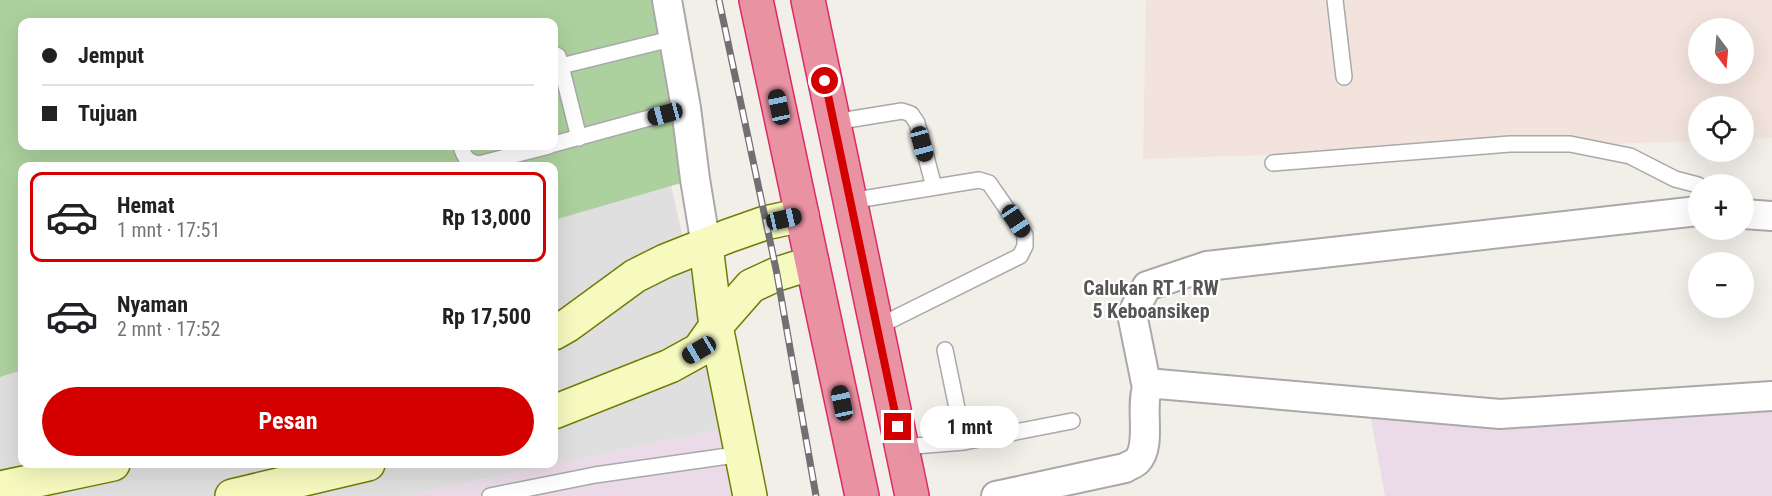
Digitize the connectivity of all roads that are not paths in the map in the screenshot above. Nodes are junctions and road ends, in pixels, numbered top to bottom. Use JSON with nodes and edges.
{"nodes":[{"id":1,"x":667,"y":0,"type":"edge"},
{"id":2,"x":756,"y":0,"type":"edge"},
{"id":3,"x":808,"y":0,"type":"edge"},
{"id":4,"x":1335,"y":0,"type":"edge"},
{"id":5,"x":675,"y":38,"type":"junction"},
{"id":6,"x":558,"y":60,"type":"edge"},
{"id":7,"x":558,"y":64,"type":"edge"},
{"id":8,"x":1344,"y":77,"type":"dead end"},
{"id":9,"x":686,"y":108,"type":"junction"},
{"id":10,"x":834,"y":122,"type":"junction"},
{"id":11,"x":579,"y":138,"type":"junction"},
{"id":12,"x":558,"y":143,"type":"edge"},
{"id":13,"x":533,"y":150,"type":"edge"},
{"id":14,"x":487,"y":162,"type":"edge"},
{"id":15,"x":1273,"y":163,"type":"dead end"},
{"id":16,"x":1688,"y":182,"type":"edge"},
{"id":17,"x":934,"y":187,"type":"junction"},
{"id":18,"x":850,"y":201,"type":"junction"},
{"id":19,"x":1754,"y":202,"type":"edge"},
{"id":20,"x":1772,"y":207,"type":"edge"},
{"id":21,"x":1688,"y":212,"type":"edge"},
{"id":22,"x":1754,"y":214,"type":"edge"},
{"id":23,"x":802,"y":215,"type":"junction"},
{"id":24,"x":1772,"y":216,"type":"edge"},
{"id":25,"x":706,"y":246,"type":"junction"},
{"id":26,"x":860,"y":249,"type":"junction"},
{"id":27,"x":812,"y":263,"type":"junction"},
{"id":28,"x":716,"y":326,"type":"junction"},
{"id":29,"x":877,"y":327,"type":"junction"},
{"id":30,"x":558,"y":331,"type":"edge"},
{"id":31,"x":945,"y":350,"type":"dead end"},
{"id":32,"x":1147,"y":388,"type":"junction"},
{"id":33,"x":1772,"y":396,"type":"edge"},
{"id":34,"x":558,"y":410,"type":"edge"},
{"id":35,"x":1072,"y":421,"type":"dead end"},
{"id":36,"x":964,"y":442,"type":"junction"},
{"id":37,"x":902,"y":447,"type":"junction"},
{"id":38,"x":742,"y":454,"type":"junction"},
{"id":39,"x":94,"y":468,"type":"edge"},
{"id":40,"x":351,"y":468,"type":"edge"},
{"id":41,"x":0,"y":488,"type":"edge"},
{"id":42,"x":232,"y":496,"type":"edge"},
{"id":43,"x":490,"y":496,"type":"edge"},
{"id":44,"x":750,"y":496,"type":"edge"},
{"id":45,"x":862,"y":496,"type":"edge"},
{"id":46,"x":912,"y":496,"type":"edge"},
{"id":47,"x":996,"y":496,"type":"edge"}],
"edges":[{"from":1,"to":5,"type":"street"},
{"from":2,"to":23,"type":"highway"},
{"from":3,"to":10,"type":"highway"},
{"from":4,"to":8,"type":"lane"},
{"from":5,"to":6,"type":"lane"},
{"from":5,"to":9,"type":"street"},
{"from":7,"to":11,"type":"lane"},
{"from":9,"to":11,"type":"lane"},
{"from":9,"to":25,"type":"street"},
{"from":10,"to":17,"type":"lane"},
{"from":10,"to":18,"type":"highway"},
{"from":11,"to":12,"type":"lane"},
{"from":13,"to":14,"type":"lane"},
{"from":15,"to":16,"type":"lane"},
{"from":17,"to":18,"type":"lane"},
{"from":17,"to":29,"type":"lane"},
{"from":18,"to":23,"type":"highway"},
{"from":18,"to":26,"type":"highway"},
{"from":19,"to":20,"type":"lane"},
{"from":21,"to":32,"type":"street"},
{"from":22,"to":24,"type":"street"},
{"from":23,"to":25,"type":"street"},
{"from":23,"to":27,"type":"highway"},
{"from":25,"to":28,"type":"street"},
{"from":25,"to":30,"type":"street"},
{"from":26,"to":27,"type":"highway"},
{"from":26,"to":29,"type":"highway"},
{"from":27,"to":28,"type":"street"},
{"from":27,"to":45,"type":"highway"},
{"from":28,"to":34,"type":"street"},
{"from":28,"to":38,"type":"street"},
{"from":29,"to":37,"type":"highway"},
{"from":31,"to":36,"type":"lane"},
{"from":32,"to":33,"type":"street"},
{"from":32,"to":47,"type":"street"},
{"from":35,"to":36,"type":"lane"},
{"from":36,"to":37,"type":"lane"},
{"from":37,"to":46,"type":"highway"},
{"from":38,"to":43,"type":"lane"},
{"from":38,"to":44,"type":"street"},
{"from":39,"to":41,"type":"street"},
{"from":40,"to":42,"type":"street"}]}
